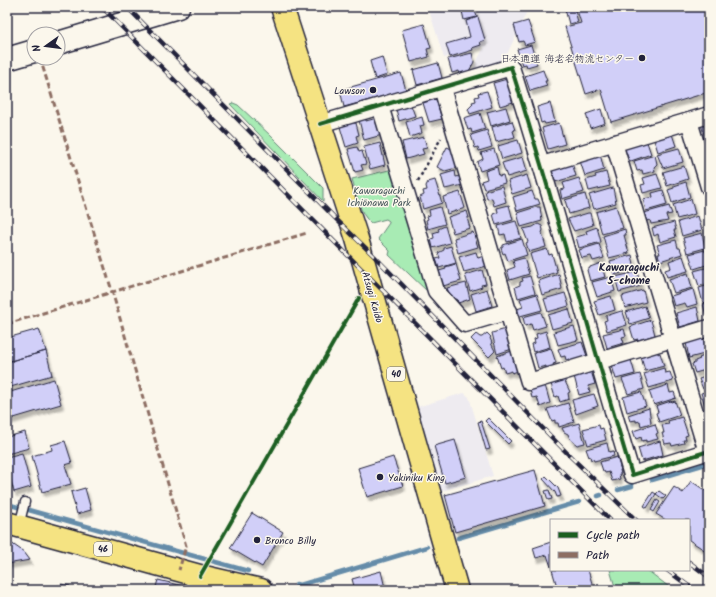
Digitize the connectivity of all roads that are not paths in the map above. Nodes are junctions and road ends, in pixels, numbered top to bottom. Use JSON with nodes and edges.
{"nodes":[{"id":1,"x":178,"y":7,"type":"edge"},
{"id":2,"x":282,"y":7,"type":"edge"},
{"id":3,"x":154,"y":10,"type":"edge"},
{"id":4,"x":66,"y":40,"type":"edge"},
{"id":5,"x":26,"y":53,"type":"edge"},
{"id":6,"x":7,"y":59,"type":"edge"},
{"id":7,"x":442,"y":88,"type":"junction"},
{"id":8,"x":380,"y":106,"type":"junction"},
{"id":9,"x":709,"y":114,"type":"edge"},
{"id":10,"x":689,"y":120,"type":"junction"},
{"id":11,"x":320,"y":124,"type":"junction"},
{"id":12,"x":614,"y":143,"type":"junction"},
{"id":13,"x":542,"y":165,"type":"junction"},
{"id":14,"x":709,"y":186,"type":"edge"},
{"id":15,"x":509,"y":312,"type":"junction"},
{"id":16,"x":709,"y":328,"type":"edge"},
{"id":17,"x":672,"y":339,"type":"junction"},
{"id":18,"x":598,"y":361,"type":"junction"},
{"id":19,"x":708,"y":452,"type":"edge"},
{"id":20,"x":26,"y":502,"type":"dead end"},
{"id":21,"x":16,"y":521,"type":"edge"},
{"id":22,"x":196,"y":583,"type":"edge"},
{"id":23,"x":261,"y":590,"type":"edge"},
{"id":24,"x":458,"y":590,"type":"edge"}],
"edges":[{"from":1,"to":3,"type":"street"},
{"from":2,"to":11,"type":"main road","name":"Atsugi Kaido","number":"40"},
{"from":3,"to":4,"type":"street"},
{"from":5,"to":6,"type":"street"},
{"from":7,"to":8,"type":"street"},
{"from":7,"to":13,"type":"street"},
{"from":7,"to":15,"type":"street"},
{"from":8,"to":11,"type":"street"},
{"from":8,"to":15,"type":"street"},
{"from":9,"to":10,"type":"street"},
{"from":10,"to":12,"type":"street"},
{"from":10,"to":14,"type":"street"},
{"from":11,"to":24,"type":"main road","name":"Atsugi Kaido","number":"40"},
{"from":12,"to":13,"type":"street"},
{"from":12,"to":17,"type":"street"},
{"from":13,"to":18,"type":"street"},
{"from":15,"to":18,"type":"street"},
{"from":16,"to":17,"type":"street"},
{"from":17,"to":18,"type":"street"},
{"from":17,"to":19,"type":"street"},
{"from":18,"to":19,"type":"street"},
{"from":20,"to":21,"type":"lane"},
{"from":21,"to":22,"type":"main road","number":"46"},
{"from":22,"to":23,"type":"main road","number":"46"}]}
